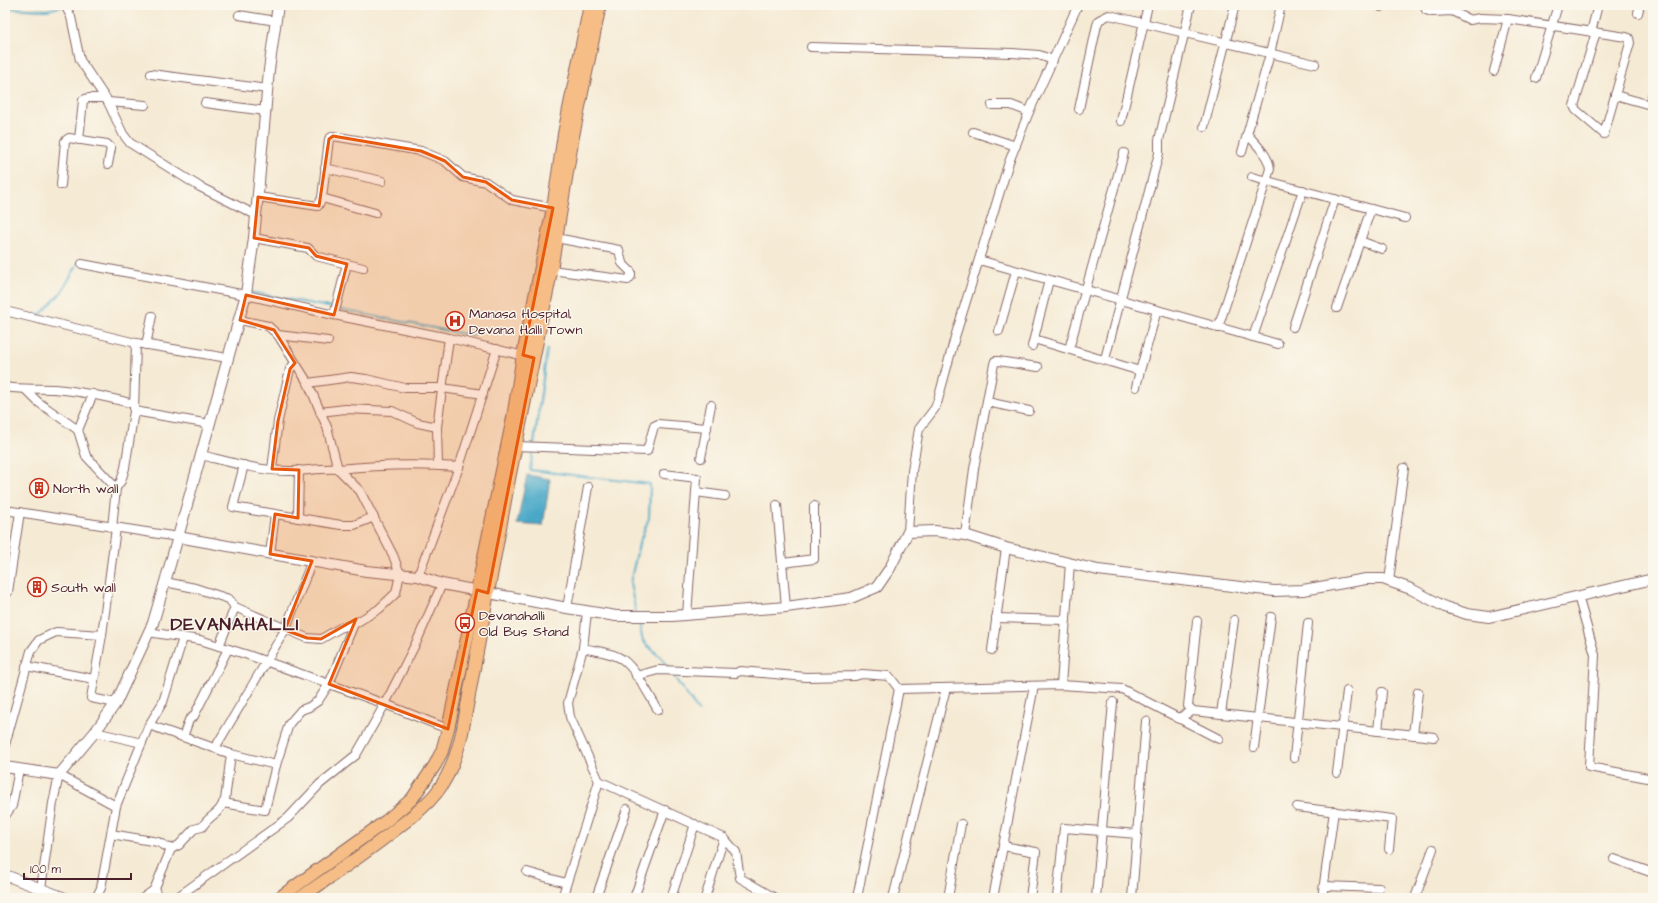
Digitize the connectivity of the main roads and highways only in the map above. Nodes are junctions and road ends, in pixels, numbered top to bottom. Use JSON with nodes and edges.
{"nodes":[{"id":1,"x":590,"y":5,"type":"edge"},
{"id":2,"x":600,"y":5,"type":"edge"},
{"id":3,"x":529,"y":357,"type":"junction"},
{"id":4,"x":483,"y":592,"type":"junction"},
{"id":5,"x":279,"y":898,"type":"edge"},
{"id":6,"x":300,"y":898,"type":"edge"}],
"edges":[{"from":1,"to":3,"type":"main road"},
{"from":2,"to":3,"type":"main road"},
{"from":3,"to":4,"type":"main road"},
{"from":3,"to":4,"type":"main road"},
{"from":4,"to":5,"type":"main road"},
{"from":4,"to":6,"type":"main road"}]}
